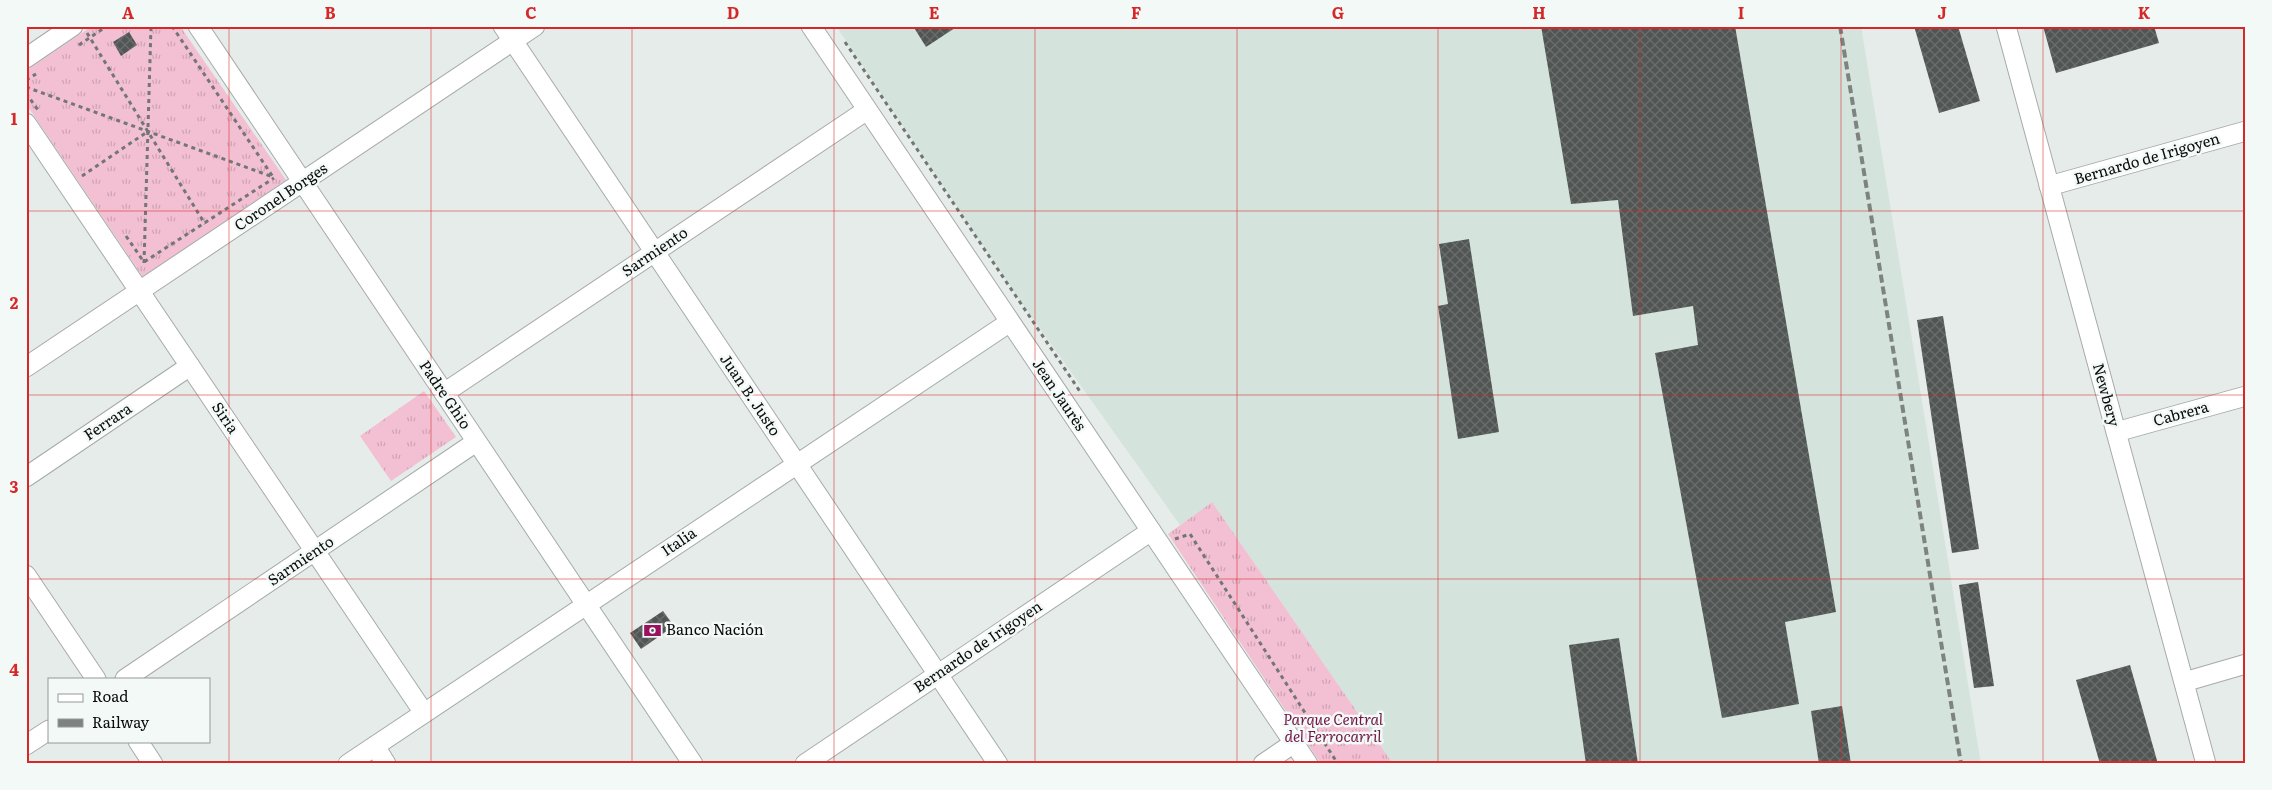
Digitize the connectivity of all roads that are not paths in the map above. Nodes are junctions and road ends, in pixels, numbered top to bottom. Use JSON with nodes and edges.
{"nodes":[{"id":1,"x":198,"y":26,"type":"edge"},
{"id":2,"x":536,"y":26,"type":"edge"},
{"id":3,"x":811,"y":26,"type":"edge"},
{"id":4,"x":2006,"y":26,"type":"edge"},
{"id":5,"x":79,"y":28,"type":"edge"},
{"id":6,"x":508,"y":34,"type":"edge"},
{"id":7,"x":26,"y":58,"type":"edge"},
{"id":8,"x":867,"y":110,"type":"junction"},
{"id":9,"x":26,"y":123,"type":"edge"},
{"id":10,"x":2246,"y":132,"type":"edge"},
{"id":11,"x":302,"y":182,"type":"junction"},
{"id":12,"x":2049,"y":186,"type":"junction"},
{"id":13,"x":654,"y":252,"type":"junction"},
{"id":14,"x":140,"y":291,"type":"junction"},
{"id":15,"x":1010,"y":322,"type":"junction"},
{"id":16,"x":190,"y":366,"type":"junction"},
{"id":17,"x":26,"y":367,"type":"edge"},
{"id":18,"x":444,"y":394,"type":"junction"},
{"id":19,"x":2246,"y":396,"type":"edge"},
{"id":20,"x":2116,"y":432,"type":"junction"},
{"id":21,"x":476,"y":442,"type":"junction"},
{"id":22,"x":796,"y":464,"type":"junction"},
{"id":23,"x":26,"y":477,"type":"edge"},
{"id":24,"x":1155,"y":537,"type":"junction"},
{"id":25,"x":315,"y":551,"type":"junction"},
{"id":26,"x":26,"y":574,"type":"edge"},
{"id":27,"x":585,"y":605,"type":"junction"},
{"id":28,"x":2246,"y":664,"type":"edge"},
{"id":29,"x":938,"y":674,"type":"junction"},
{"id":30,"x":95,"y":678,"type":"edge"},
{"id":31,"x":126,"y":678,"type":"edge"},
{"id":32,"x":2184,"y":682,"type":"junction"},
{"id":33,"x":424,"y":714,"type":"junction"},
{"id":34,"x":48,"y":731,"type":"edge"},
{"id":35,"x":139,"y":742,"type":"edge"},
{"id":36,"x":1294,"y":743,"type":"junction"},
{"id":37,"x":26,"y":745,"type":"edge"},
{"id":38,"x":375,"y":746,"type":"junction"},
{"id":39,"x":153,"y":764,"type":"edge"},
{"id":40,"x":348,"y":764,"type":"edge"},
{"id":41,"x":386,"y":764,"type":"edge"},
{"id":42,"x":693,"y":764,"type":"edge"},
{"id":43,"x":805,"y":764,"type":"edge"},
{"id":44,"x":998,"y":764,"type":"edge"},
{"id":45,"x":1263,"y":764,"type":"edge"},
{"id":46,"x":1308,"y":764,"type":"edge"},
{"id":47,"x":2206,"y":764,"type":"edge"}],
"edges":[{"from":1,"to":11,"type":"street","name":"Padre Ghio"},
{"from":2,"to":6,"type":"street","name":"Coronel Borges"},
{"from":3,"to":8,"type":"street","name":"Jean Jaurès"},
{"from":4,"to":12,"type":"street","name":"Newbery"},
{"from":5,"to":7,"type":"street"},
{"from":6,"to":11,"type":"street","name":"Coronel Borges"},
{"from":6,"to":13,"type":"street","name":"Juan B. Justo"},
{"from":8,"to":13,"type":"street","name":"Sarmiento"},
{"from":8,"to":15,"type":"street","name":"Jean Jaurès"},
{"from":9,"to":14,"type":"street","name":"Siria"},
{"from":10,"to":12,"type":"street","name":"Bernardo de Irigoyen"},
{"from":11,"to":14,"type":"street","name":"Coronel Borges"},
{"from":11,"to":18,"type":"street","name":"Padre Ghio"},
{"from":12,"to":20,"type":"street","name":"Newbery"},
{"from":13,"to":18,"type":"street","name":"Sarmiento"},
{"from":13,"to":22,"type":"street","name":"Juan B. Justo"},
{"from":14,"to":16,"type":"street","name":"Siria"},
{"from":14,"to":17,"type":"street","name":"Coronel Borges"},
{"from":15,"to":22,"type":"street","name":"Italia"},
{"from":15,"to":24,"type":"street","name":"Jean Jaurès"},
{"from":16,"to":23,"type":"street","name":"Ferrara"},
{"from":16,"to":25,"type":"street","name":"Siria"},
{"from":18,"to":21,"type":"street","name":"Padre Ghio"},
{"from":19,"to":20,"type":"street","name":"Cabrera"},
{"from":20,"to":32,"type":"street","name":"Newbery"},
{"from":21,"to":25,"type":"street","name":"Sarmiento"},
{"from":21,"to":27,"type":"street","name":"Padre Ghio"},
{"from":22,"to":27,"type":"street","name":"Italia"},
{"from":22,"to":29,"type":"street","name":"Juan B. Justo"},
{"from":24,"to":29,"type":"street","name":"Bernardo de Irigoyen"},
{"from":24,"to":36,"type":"street","name":"Jean Jaurès"},
{"from":25,"to":31,"type":"street","name":"Sarmiento"},
{"from":25,"to":33,"type":"street","name":"Siria"},
{"from":26,"to":30,"type":"street"},
{"from":27,"to":33,"type":"street","name":"Italia"},
{"from":27,"to":42,"type":"street","name":"Padre Ghio"},
{"from":28,"to":32,"type":"street"},
{"from":29,"to":43,"type":"street","name":"Bernardo de Irigoyen"},
{"from":29,"to":44,"type":"street","name":"Juan B. Justo"},
{"from":32,"to":47,"type":"street","name":"Newbery"},
{"from":33,"to":38,"type":"street","name":"Italia"},
{"from":34,"to":37,"type":"street"},
{"from":35,"to":39,"type":"street"},
{"from":36,"to":45,"type":"street"},
{"from":36,"to":46,"type":"street","name":"Jean Jaurès"},
{"from":38,"to":40,"type":"street","name":"Italia"},
{"from":38,"to":41,"type":"street"}]}
